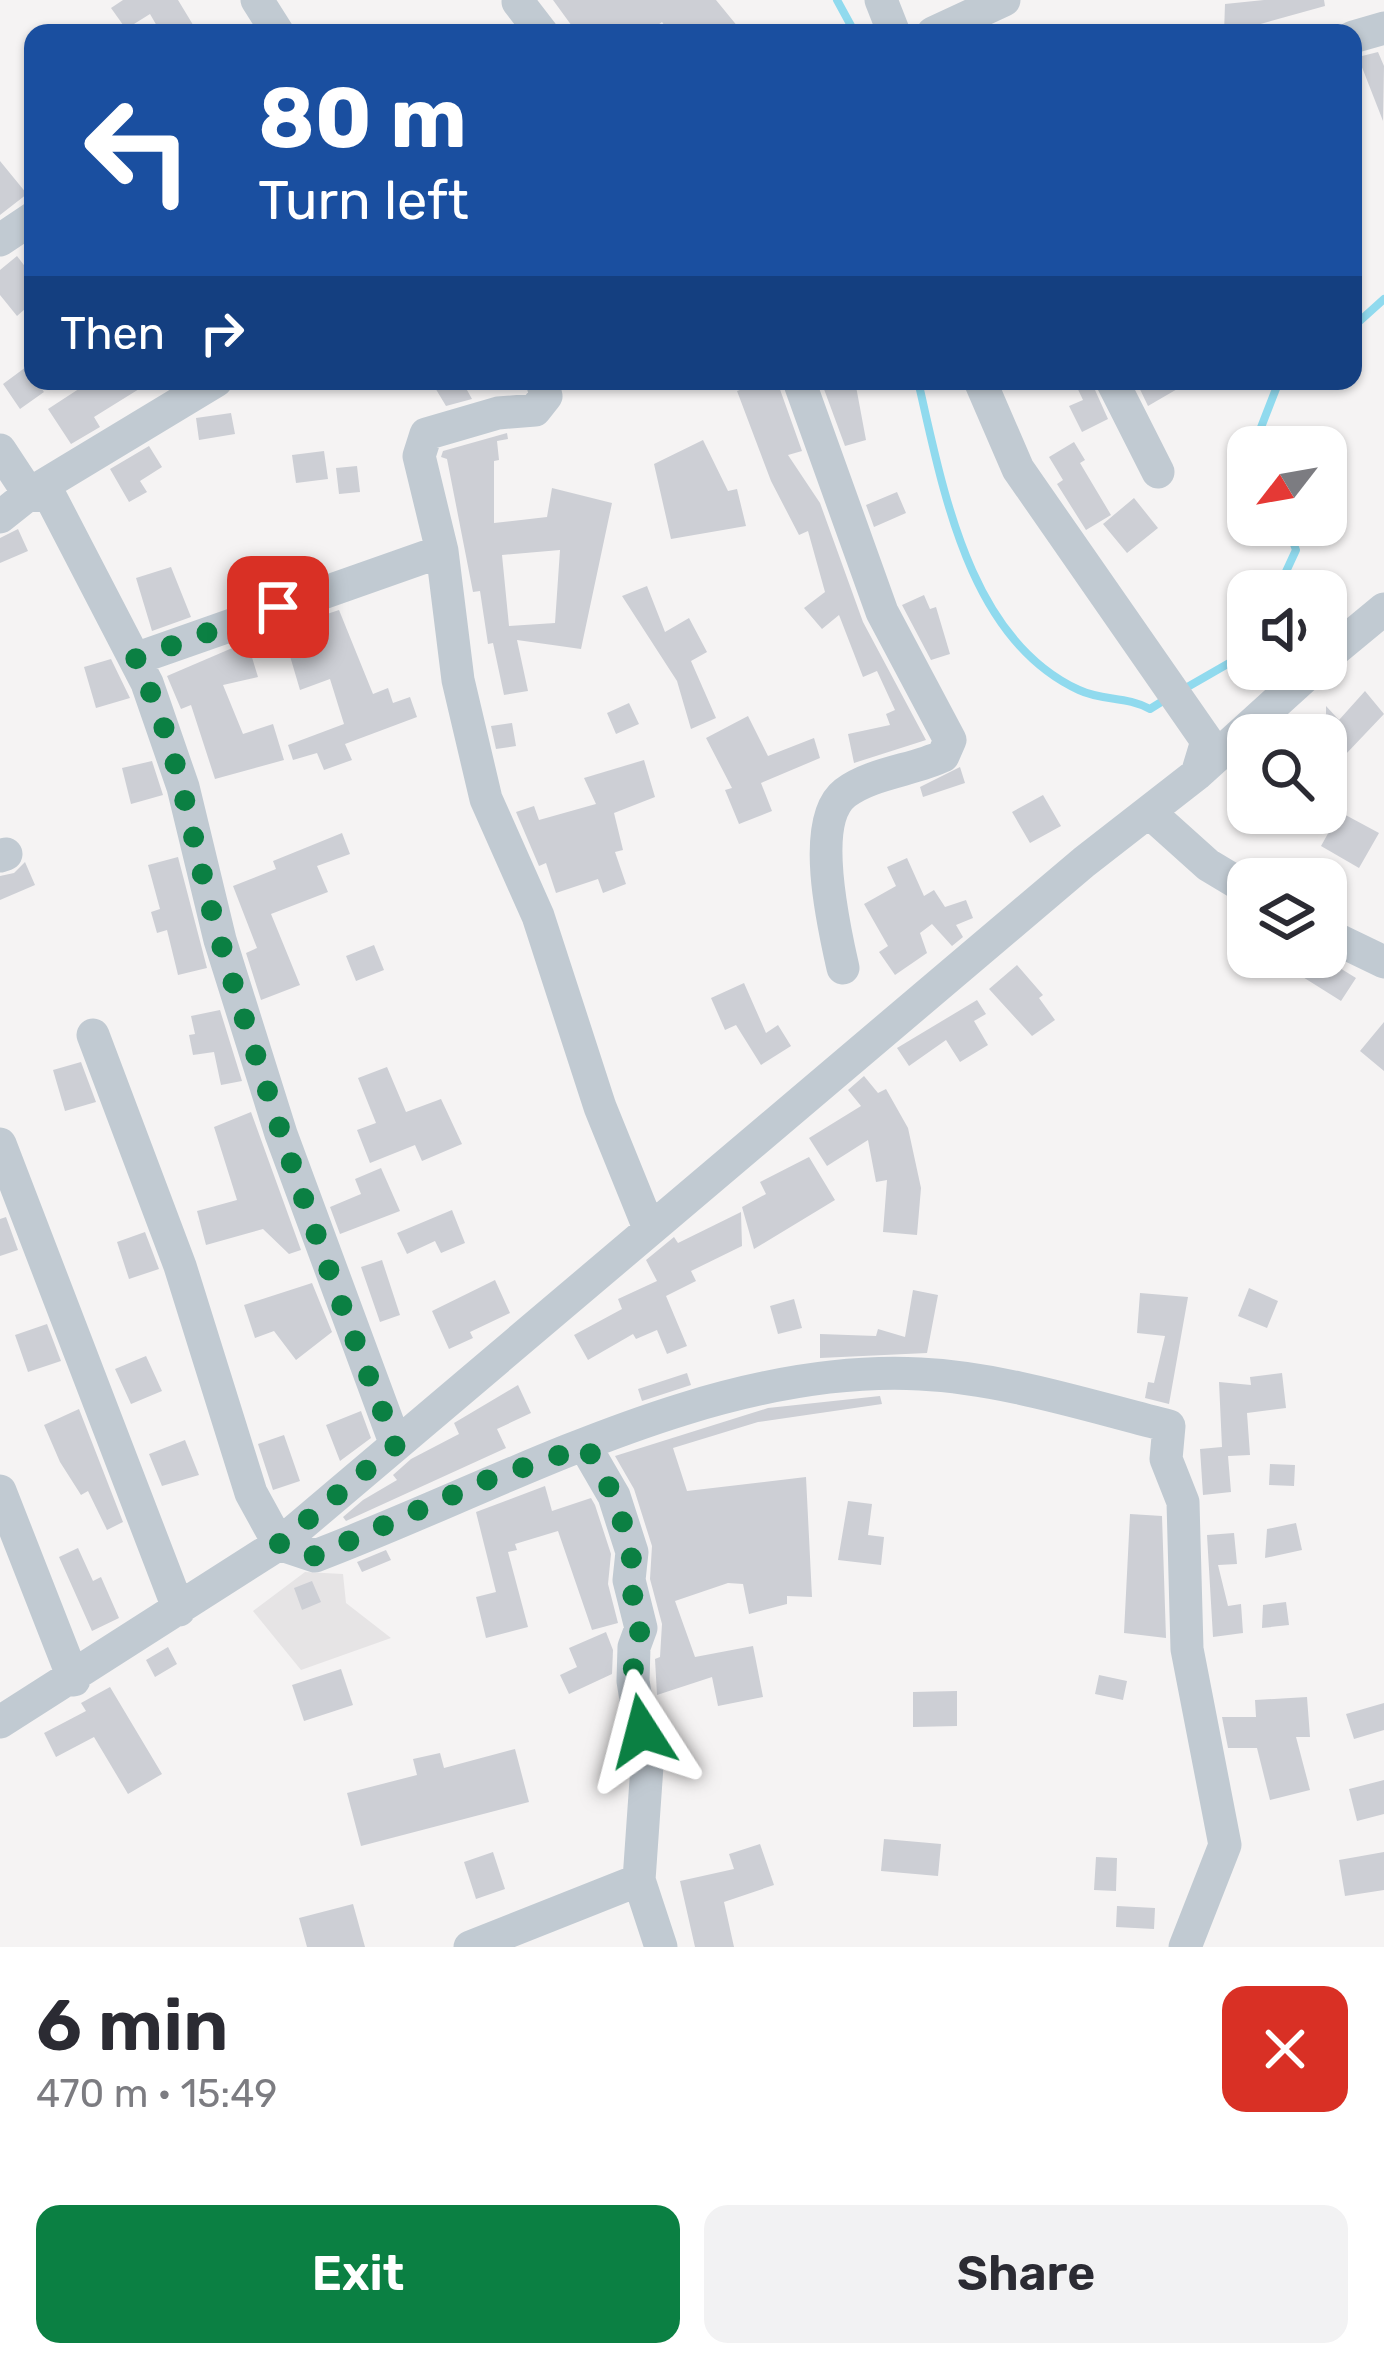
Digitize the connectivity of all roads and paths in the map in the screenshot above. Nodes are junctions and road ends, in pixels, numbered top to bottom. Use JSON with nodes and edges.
{"nodes":[{"id":1,"x":1004,"y":0,"type":"edge"},
{"id":2,"x":952,"y":24,"type":"edge"},
{"id":3,"x":201,"y":390,"type":"edge"},
{"id":4,"x":545,"y":390,"type":"edge"},
{"id":5,"x":802,"y":390,"type":"edge"},
{"id":6,"x":984,"y":390,"type":"edge"},
{"id":7,"x":1117,"y":390,"type":"edge"},
{"id":8,"x":0,"y":450,"type":"edge"},
{"id":9,"x":1158,"y":472,"type":"dead end"},
{"id":10,"x":29,"y":494,"type":"junction"},
{"id":11,"x":0,"y":517,"type":"edge"},
{"id":12,"x":442,"y":551,"type":"junction"},
{"id":13,"x":1384,"y":609,"type":"edge"},
{"id":14,"x":1347,"y":640,"type":"edge"},
{"id":15,"x":135,"y":659,"type":"junction"},
{"id":16,"x":1290,"y":690,"type":"edge"},
{"id":17,"x":1197,"y":774,"type":"junction"},
{"id":18,"x":1149,"y":812,"type":"junction"},
{"id":19,"x":1227,"y":876,"type":"edge"},
{"id":20,"x":1347,"y":944,"type":"edge"},
{"id":21,"x":1384,"y":962,"type":"edge"},
{"id":22,"x":843,"y":968,"type":"dead end"},
{"id":23,"x":92,"y":1035,"type":"dead end"},
{"id":24,"x":0,"y":1144,"type":"edge"},
{"id":25,"x":649,"y":1228,"type":"junction"},
{"id":26,"x":396,"y":1445,"type":"junction"},
{"id":27,"x":586,"y":1446,"type":"junction"},
{"id":28,"x":0,"y":1491,"type":"edge"},
{"id":29,"x":279,"y":1544,"type":"junction"},
{"id":30,"x":178,"y":1610,"type":"junction"},
{"id":31,"x":74,"y":1680,"type":"junction"},
{"id":32,"x":0,"y":1722,"type":"edge"},
{"id":33,"x":639,"y":1880,"type":"junction"},
{"id":34,"x":470,"y":1947,"type":"edge"},
{"id":35,"x":661,"y":1947,"type":"edge"},
{"id":36,"x":1185,"y":1947,"type":"edge"}],
"edges":[{"from":1,"to":2,"type":"street"},
{"from":3,"to":10,"type":"street"},
{"from":4,"to":12,"type":"street"},
{"from":5,"to":22,"type":"street"},
{"from":6,"to":17,"type":"street"},
{"from":7,"to":9,"type":"street"},
{"from":8,"to":10,"type":"street"},
{"from":10,"to":11,"type":"street"},
{"from":10,"to":15,"type":"street"},
{"from":12,"to":15,"type":"street"},
{"from":12,"to":25,"type":"street"},
{"from":13,"to":14,"type":"street"},
{"from":15,"to":26,"type":"street"},
{"from":16,"to":17,"type":"street"},
{"from":17,"to":18,"type":"street"},
{"from":18,"to":19,"type":"street"},
{"from":18,"to":25,"type":"street"},
{"from":20,"to":21,"type":"street"},
{"from":23,"to":29,"type":"street"},
{"from":24,"to":30,"type":"street"},
{"from":25,"to":26,"type":"street"},
{"from":26,"to":29,"type":"street"},
{"from":27,"to":29,"type":"street"},
{"from":27,"to":33,"type":"street"},
{"from":27,"to":36,"type":"street"},
{"from":28,"to":31,"type":"street"},
{"from":29,"to":30,"type":"street"},
{"from":30,"to":31,"type":"street"},
{"from":31,"to":32,"type":"street"},
{"from":33,"to":34,"type":"street"},
{"from":33,"to":35,"type":"street"}]}
